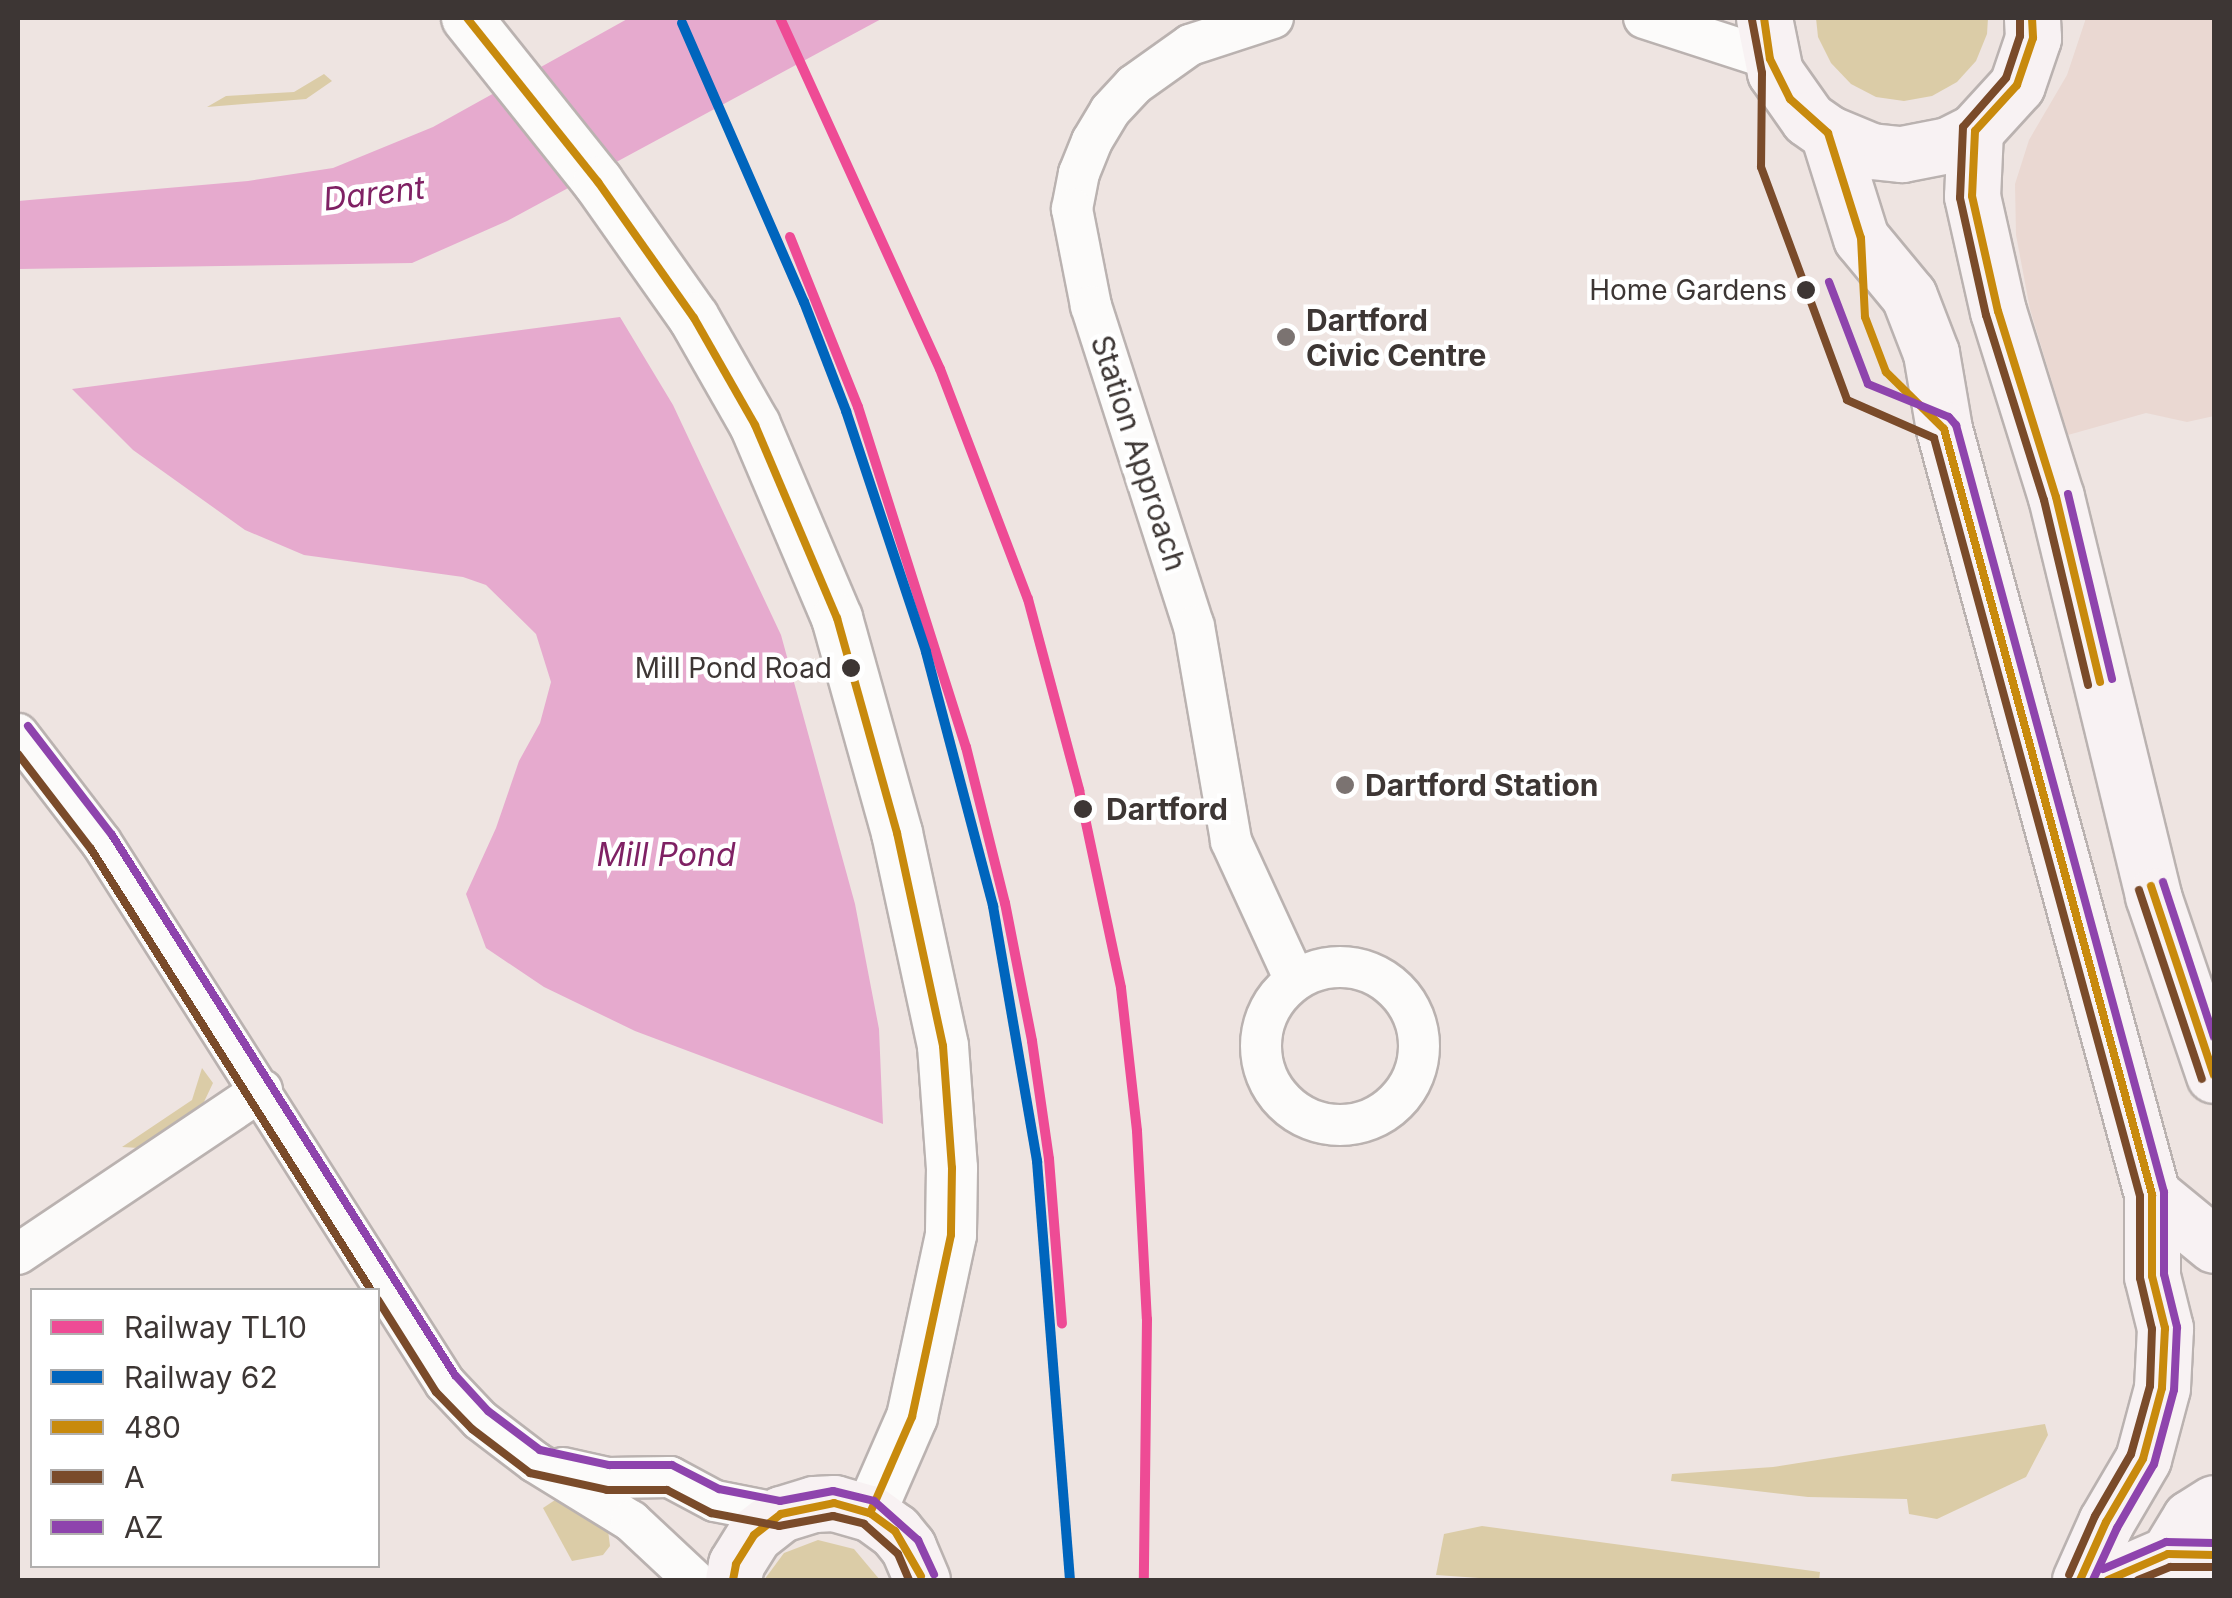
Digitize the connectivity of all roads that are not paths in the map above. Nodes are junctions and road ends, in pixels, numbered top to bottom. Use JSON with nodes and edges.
{"nodes":[{"id":1,"x":467,"y":18,"type":"edge"},
{"id":2,"x":1273,"y":18,"type":"edge"},
{"id":3,"x":1644,"y":18,"type":"edge"},
{"id":4,"x":2032,"y":18,"type":"edge"},
{"id":5,"x":1767,"y":38,"type":"edge"},
{"id":6,"x":1975,"y":131,"type":"junction"},
{"id":7,"x":1828,"y":133,"type":"junction"},
{"id":8,"x":18,"y":734,"type":"edge"},
{"id":9,"x":2194,"y":973,"type":"edge"},
{"id":10,"x":1295,"y":980,"type":"junction"},
{"id":11,"x":2214,"y":1075,"type":"edge"},
{"id":12,"x":262,"y":1090,"type":"junction"},
{"id":13,"x":2152,"y":1194,"type":"junction"},
{"id":14,"x":2214,"y":1245,"type":"edge"},
{"id":15,"x":18,"y":1254,"type":"edge"},
{"id":16,"x":535,"y":1462,"type":"junction"},
{"id":17,"x":2214,"y":1503,"type":"edge"},
{"id":18,"x":870,"y":1513,"type":"junction"},
{"id":19,"x":781,"y":1514,"type":"junction"},
{"id":20,"x":2191,"y":1554,"type":"edge"},
{"id":21,"x":694,"y":1580,"type":"edge"},
{"id":22,"x":733,"y":1580,"type":"edge"},
{"id":23,"x":922,"y":1580,"type":"edge"},
{"id":24,"x":2080,"y":1580,"type":"edge"},
{"id":25,"x":2108,"y":1580,"type":"edge"}],
"edges":[{"from":1,"to":18,"type":"street"},
{"from":2,"to":10,"type":"street","name":"Station Approach"},
{"from":3,"to":5,"type":"street"},
{"from":4,"to":6,"type":"main road"},
{"from":5,"to":7,"type":"main road"},
{"from":6,"to":7,"type":"main road"},
{"from":6,"to":9,"type":"main road"},
{"from":7,"to":13,"type":"main road"},
{"from":8,"to":12,"type":"street"},
{"from":9,"to":11,"type":"main road"},
{"from":10,"to":10,"type":"street"},
{"from":12,"to":15,"type":"street"},
{"from":12,"to":16,"type":"street"},
{"from":13,"to":14,"type":"main road"},
{"from":13,"to":24,"type":"main road"},
{"from":16,"to":19,"type":"street"},
{"from":16,"to":21,"type":"street"},
{"from":17,"to":20,"type":"main road"},
{"from":18,"to":19,"type":"main road"},
{"from":18,"to":23,"type":"main road"},
{"from":19,"to":22,"type":"main road"},
{"from":20,"to":25,"type":"main road"}]}
